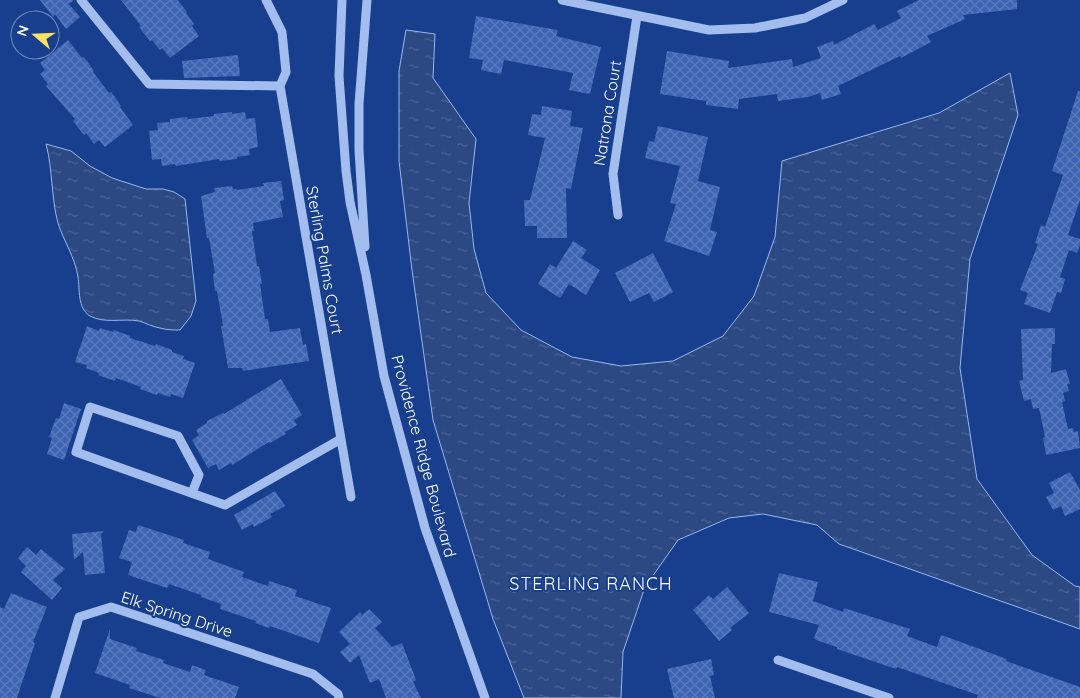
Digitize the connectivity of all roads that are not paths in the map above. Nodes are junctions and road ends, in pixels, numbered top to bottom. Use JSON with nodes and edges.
{"nodes":[{"id":1,"x":81,"y":0,"type":"edge"},
{"id":2,"x":266,"y":0,"type":"edge"},
{"id":3,"x":342,"y":0,"type":"edge"},
{"id":4,"x":368,"y":0,"type":"edge"},
{"id":5,"x":562,"y":0,"type":"edge"},
{"id":6,"x":843,"y":0,"type":"edge"},
{"id":7,"x":637,"y":16,"type":"junction"},
{"id":8,"x":280,"y":86,"type":"junction"},
{"id":9,"x":618,"y":215,"type":"dead end"},
{"id":10,"x":366,"y":275,"type":"junction"},
{"id":11,"x":341,"y":440,"type":"junction"},
{"id":12,"x":192,"y":493,"type":"junction"},
{"id":13,"x":351,"y":497,"type":"dead end"},
{"id":14,"x":778,"y":660,"type":"dead end"},
{"id":15,"x":55,"y":698,"type":"edge"},
{"id":16,"x":339,"y":698,"type":"edge"},
{"id":17,"x":485,"y":698,"type":"edge"},
{"id":18,"x":890,"y":698,"type":"edge"}],
"edges":[{"from":1,"to":8,"type":"street"},
{"from":2,"to":8,"type":"street","name":"Sterling Palms Court"},
{"from":3,"to":10,"type":"street","name":"Providence Ridge Boulevard"},
{"from":4,"to":10,"type":"street","name":"Providence Ridge Boulevard"},
{"from":5,"to":7,"type":"street"},
{"from":6,"to":7,"type":"street"},
{"from":7,"to":9,"type":"street","name":"Natrona Court"},
{"from":8,"to":11,"type":"street","name":"Sterling Palms Court"},
{"from":10,"to":17,"type":"street","name":"Providence Ridge Boulevard"},
{"from":11,"to":12,"type":"street"},
{"from":11,"to":13,"type":"street","name":"Sterling Palms Court"},
{"from":12,"to":12,"type":"street"},
{"from":14,"to":18,"type":"street"},
{"from":15,"to":16,"type":"street","name":"Elk Spring Drive"}]}
